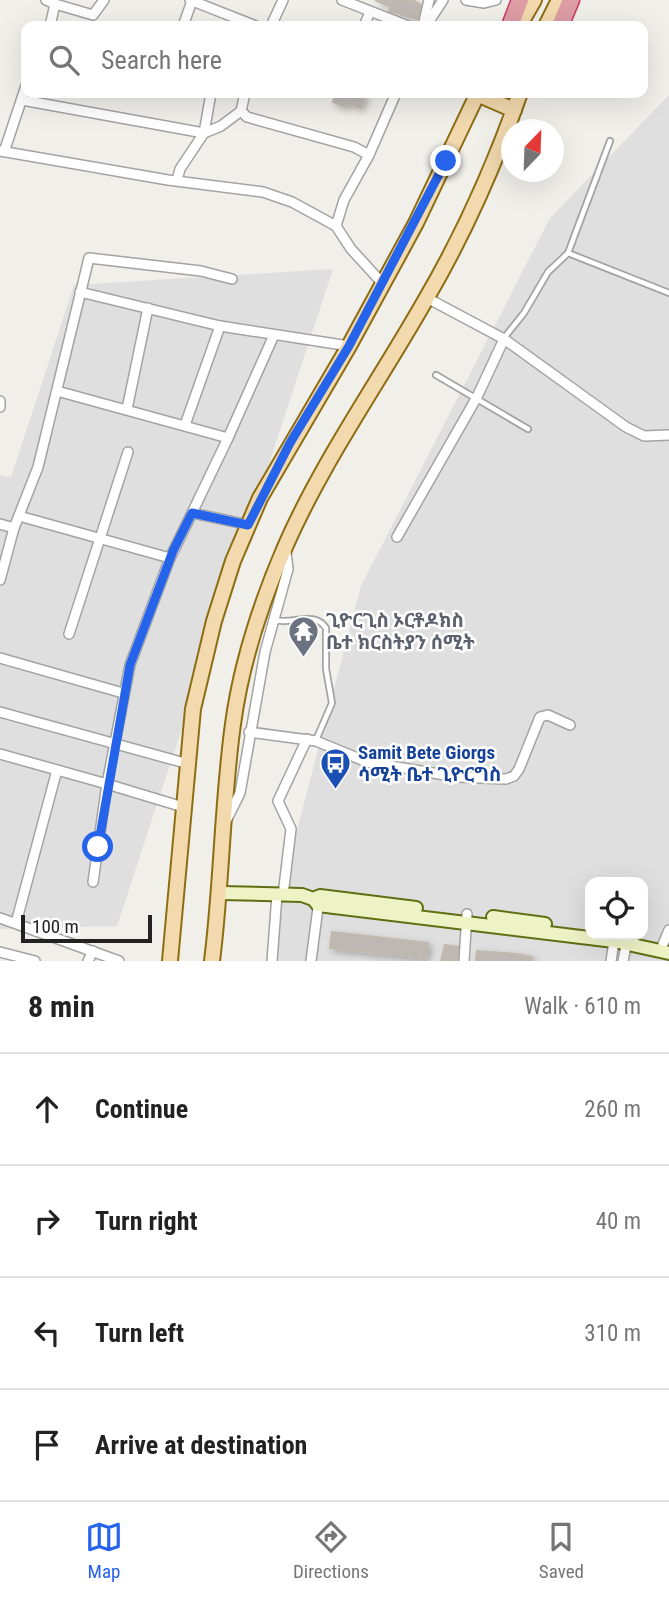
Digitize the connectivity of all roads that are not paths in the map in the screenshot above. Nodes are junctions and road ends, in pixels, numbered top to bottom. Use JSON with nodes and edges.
{"nodes":[{"id":1,"x":104,"y":0,"type":"edge"},
{"id":2,"x":191,"y":0,"type":"edge"},
{"id":3,"x":282,"y":0,"type":"edge"},
{"id":4,"x":342,"y":0,"type":"edge"},
{"id":5,"x":429,"y":0,"type":"edge"},
{"id":6,"x":443,"y":0,"type":"edge"},
{"id":7,"x":466,"y":0,"type":"edge"},
{"id":8,"x":496,"y":0,"type":"edge"},
{"id":9,"x":520,"y":0,"type":"edge"},
{"id":10,"x":534,"y":0,"type":"edge"},
{"id":11,"x":559,"y":0,"type":"edge"},
{"id":12,"x":572,"y":0,"type":"edge"},
{"id":13,"x":50,"y":2,"type":"edge"},
{"id":14,"x":370,"y":12,"type":"junction"},
{"id":15,"x":50,"y":21,"type":"edge"},
{"id":16,"x":185,"y":21,"type":"edge"},
{"id":17,"x":244,"y":21,"type":"edge"},
{"id":18,"x":273,"y":21,"type":"edge"},
{"id":19,"x":366,"y":21,"type":"edge"},
{"id":20,"x":394,"y":21,"type":"edge"},
{"id":21,"x":425,"y":21,"type":"edge"},
{"id":22,"x":428,"y":21,"type":"edge"},
{"id":23,"x":512,"y":21,"type":"edge"},
{"id":24,"x":522,"y":21,"type":"edge"},
{"id":25,"x":548,"y":21,"type":"edge"},
{"id":26,"x":562,"y":21,"type":"edge"},
{"id":27,"x":210,"y":98,"type":"edge"},
{"id":28,"x":244,"y":98,"type":"edge"},
{"id":29,"x":394,"y":98,"type":"edge"},
{"id":30,"x":475,"y":98,"type":"edge"},
{"id":31,"x":488,"y":98,"type":"edge"},
{"id":32,"x":518,"y":98,"type":"edge"},
{"id":33,"x":22,"y":100,"type":"joint"},
{"id":34,"x":514,"y":110,"type":"junction"},
{"id":35,"x":241,"y":111,"type":"junction"},
{"id":36,"x":204,"y":133,"type":"junction"},
{"id":37,"x":610,"y":141,"type":"dead end"},
{"id":38,"x":2,"y":151,"type":"edge"},
{"id":39,"x":369,"y":155,"type":"junction"},
{"id":40,"x":177,"y":180,"type":"junction"},
{"id":41,"x":336,"y":226,"type":"junction"},
{"id":42,"x":568,"y":253,"type":"junction"},
{"id":43,"x":232,"y":278,"type":"dead end"},
{"id":44,"x":383,"y":284,"type":"junction"},
{"id":45,"x":79,"y":292,"type":"junction"},
{"id":46,"x":669,"y":293,"type":"edge"},
{"id":47,"x":427,"y":298,"type":"junction"},
{"id":48,"x":148,"y":308,"type":"junction"},
{"id":49,"x":220,"y":326,"type":"junction"},
{"id":50,"x":274,"y":335,"type":"junction"},
{"id":51,"x":504,"y":339,"type":"junction"},
{"id":52,"x":349,"y":346,"type":"junction"},
{"id":53,"x":436,"y":375,"type":"dead end"},
{"id":54,"x":57,"y":391,"type":"junction"},
{"id":55,"x":477,"y":397,"type":"junction"},
{"id":56,"x":0,"y":401,"type":"edge"},
{"id":57,"x":0,"y":407,"type":"edge"},
{"id":58,"x":127,"y":410,"type":"junction"},
{"id":59,"x":186,"y":425,"type":"junction"},
{"id":60,"x":528,"y":429,"type":"dead end"},
{"id":61,"x":669,"y":435,"type":"edge"},
{"id":62,"x":228,"y":438,"type":"junction"},
{"id":63,"x":128,"y":452,"type":"dead end"},
{"id":64,"x":192,"y":513,"type":"junction"},
{"id":65,"x":19,"y":516,"type":"junction"},
{"id":66,"x":0,"y":524,"type":"edge"},
{"id":67,"x":248,"y":525,"type":"junction"},
{"id":68,"x":14,"y":528,"type":"junction"},
{"id":69,"x":99,"y":536,"type":"junction"},
{"id":70,"x":397,"y":537,"type":"dead end"},
{"id":71,"x":285,"y":548,"type":"junction"},
{"id":72,"x":170,"y":558,"type":"junction"},
{"id":73,"x":0,"y":580,"type":"edge"},
{"id":74,"x":275,"y":620,"type":"junction"},
{"id":75,"x":69,"y":634,"type":"dead end"},
{"id":76,"x":0,"y":659,"type":"edge"},
{"id":77,"x":123,"y":693,"type":"junction"},
{"id":78,"x":0,"y":712,"type":"edge"},
{"id":79,"x":570,"y":725,"type":"dead end"},
{"id":80,"x":249,"y":732,"type":"junction"},
{"id":81,"x":311,"y":740,"type":"junction"},
{"id":82,"x":114,"y":744,"type":"junction"},
{"id":83,"x":0,"y":754,"type":"edge"},
{"id":84,"x":185,"y":763,"type":"junction"},
{"id":85,"x":57,"y":770,"type":"junction"},
{"id":86,"x":107,"y":784,"type":"junction"},
{"id":87,"x":183,"y":807,"type":"junction"},
{"id":88,"x":225,"y":825,"type":"junction"},
{"id":89,"x":93,"y":882,"type":"dead end"},
{"id":90,"x":221,"y":893,"type":"junction"},
{"id":91,"x":280,"y":895,"type":"junction"},
{"id":92,"x":317,"y":900,"type":"junction"},
{"id":93,"x":0,"y":918,"type":"edge"},
{"id":94,"x":467,"y":918,"type":"junction"},
{"id":95,"x":16,"y":923,"type":"junction"},
{"id":96,"x":585,"y":930,"type":"edge"},
{"id":97,"x":669,"y":930,"type":"edge"},
{"id":98,"x":585,"y":933,"type":"edge"},
{"id":99,"x":619,"y":940,"type":"edge"},
{"id":100,"x":620,"y":940,"type":"edge"},
{"id":101,"x":630,"y":940,"type":"edge"},
{"id":102,"x":667,"y":947,"type":"edge"},
{"id":103,"x":93,"y":951,"type":"junction"},
{"id":104,"x":0,"y":952,"type":"edge"},
{"id":105,"x":35,"y":961,"type":"edge"},
{"id":106,"x":88,"y":961,"type":"edge"},
{"id":107,"x":119,"y":961,"type":"edge"},
{"id":108,"x":170,"y":961,"type":"edge"},
{"id":109,"x":212,"y":961,"type":"edge"},
{"id":110,"x":272,"y":961,"type":"edge"},
{"id":111,"x":311,"y":961,"type":"edge"},
{"id":112,"x":464,"y":961,"type":"edge"},
{"id":113,"x":611,"y":961,"type":"edge"},
{"id":114,"x":623,"y":961,"type":"edge"}],
"edges":[{"from":1,"to":13,"type":"street"},
{"from":2,"to":16,"type":"street"},
{"from":2,"to":17,"type":"street"},
{"from":3,"to":18,"type":"street"},
{"from":4,"to":14,"type":"street"},
{"from":5,"to":21,"type":"street"},
{"from":6,"to":22,"type":"street"},
{"from":7,"to":8,"type":"street"},
{"from":9,"to":23,"type":"highway"},
{"from":10,"to":24,"type":"main road"},
{"from":11,"to":25,"type":"main road"},
{"from":12,"to":26,"type":"highway"},
{"from":13,"to":15,"type":"street"},
{"from":14,"to":19,"type":"street"},
{"from":14,"to":20,"type":"street"},
{"from":27,"to":36,"type":"street"},
{"from":28,"to":35,"type":"street"},
{"from":29,"to":39,"type":"street"},
{"from":30,"to":44,"type":"main road"},
{"from":31,"to":34,"type":"main road"},
{"from":32,"to":34,"type":"main road"},
{"from":33,"to":36,"type":"street"},
{"from":33,"to":38,"type":"street"},
{"from":34,"to":47,"type":"main road"},
{"from":35,"to":36,"type":"street"},
{"from":35,"to":39,"type":"street"},
{"from":36,"to":40,"type":"street"},
{"from":37,"to":42,"type":"lane"},
{"from":38,"to":40,"type":"street"},
{"from":39,"to":41,"type":"street"},
{"from":40,"to":41,"type":"street"},
{"from":41,"to":44,"type":"street"},
{"from":42,"to":46,"type":"lane"},
{"from":42,"to":51,"type":"lane"},
{"from":43,"to":45,"type":"street"},
{"from":44,"to":52,"type":"main road"},
{"from":45,"to":48,"type":"street"},
{"from":45,"to":54,"type":"street"},
{"from":47,"to":51,"type":"street"},
{"from":47,"to":71,"type":"main road"},
{"from":48,"to":49,"type":"street"},
{"from":48,"to":58,"type":"street"},
{"from":49,"to":50,"type":"street"},
{"from":49,"to":59,"type":"street"},
{"from":50,"to":52,"type":"street"},
{"from":50,"to":62,"type":"street"},
{"from":51,"to":55,"type":"street"},
{"from":51,"to":61,"type":"street"},
{"from":52,"to":67,"type":"main road"},
{"from":53,"to":55,"type":"lane"},
{"from":54,"to":58,"type":"street"},
{"from":54,"to":65,"type":"street"},
{"from":55,"to":60,"type":"lane"},
{"from":55,"to":70,"type":"street"},
{"from":56,"to":57,"type":"street"},
{"from":58,"to":59,"type":"street"},
{"from":59,"to":62,"type":"street"},
{"from":62,"to":64,"type":"street"},
{"from":63,"to":69,"type":"street"},
{"from":64,"to":67,"type":"street"},
{"from":64,"to":72,"type":"street"},
{"from":65,"to":68,"type":"street"},
{"from":65,"to":69,"type":"street"},
{"from":66,"to":68,"type":"street"},
{"from":67,"to":84,"type":"main road"},
{"from":68,"to":73,"type":"street"},
{"from":69,"to":72,"type":"street"},
{"from":69,"to":75,"type":"street"},
{"from":71,"to":74,"type":"street"},
{"from":71,"to":88,"type":"main road"},
{"from":72,"to":77,"type":"street"},
{"from":74,"to":80,"type":"street"},
{"from":74,"to":81,"type":"lane"},
{"from":76,"to":77,"type":"street"},
{"from":77,"to":82,"type":"street"},
{"from":78,"to":82,"type":"street"},
{"from":79,"to":81,"type":"street"},
{"from":80,"to":81,"type":"street"},
{"from":80,"to":88,"type":"street"},
{"from":81,"to":91,"type":"street"},
{"from":82,"to":84,"type":"street"},
{"from":82,"to":86,"type":"street"},
{"from":83,"to":85,"type":"street"},
{"from":84,"to":87,"type":"main road"},
{"from":85,"to":86,"type":"street"},
{"from":85,"to":95,"type":"street"},
{"from":86,"to":87,"type":"street"},
{"from":86,"to":89,"type":"street"},
{"from":87,"to":108,"type":"main road"},
{"from":88,"to":90,"type":"main road"},
{"from":90,"to":91,"type":"street"},
{"from":90,"to":109,"type":"main road"},
{"from":91,"to":92,"type":"street"},
{"from":91,"to":110,"type":"street"},
{"from":92,"to":94,"type":"street"},
{"from":92,"to":111,"type":"street"},
{"from":93,"to":95,"type":"street"},
{"from":94,"to":96,"type":"street"},
{"from":94,"to":98,"type":"street"},
{"from":94,"to":112,"type":"street"},
{"from":95,"to":103,"type":"street"},
{"from":97,"to":102,"type":"street"},
{"from":99,"to":113,"type":"street"},
{"from":100,"to":114,"type":"street"},
{"from":101,"to":102,"type":"street"},
{"from":103,"to":106,"type":"street"},
{"from":103,"to":107,"type":"street"},
{"from":104,"to":105,"type":"street"}]}
